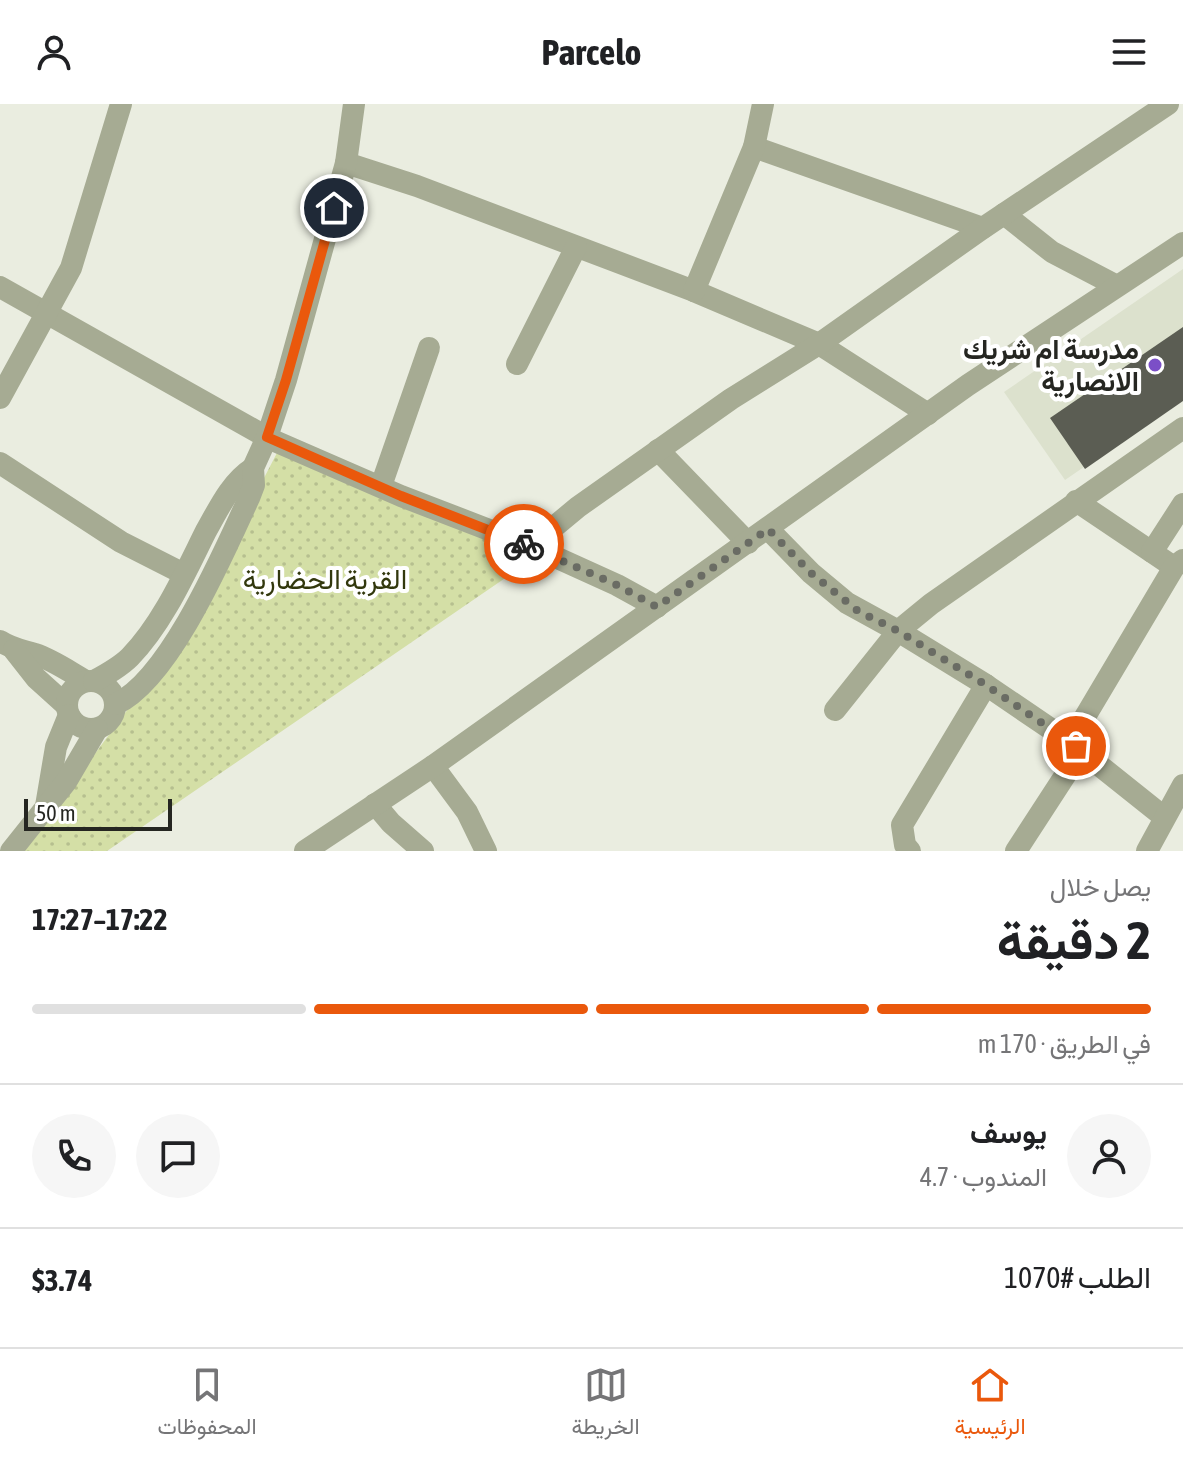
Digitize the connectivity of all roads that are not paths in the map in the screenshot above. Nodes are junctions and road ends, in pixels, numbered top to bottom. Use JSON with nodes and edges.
{"nodes":[{"id":1,"x":121,"y":104,"type":"edge"},
{"id":2,"x":354,"y":104,"type":"edge"},
{"id":3,"x":763,"y":104,"type":"edge"},
{"id":4,"x":1168,"y":104,"type":"edge"},
{"id":5,"x":754,"y":147,"type":"junction"},
{"id":6,"x":346,"y":163,"type":"junction"},
{"id":7,"x":1004,"y":214,"type":"junction"},
{"id":8,"x":983,"y":228,"type":"junction"},
{"id":9,"x":1183,"y":243,"type":"edge"},
{"id":10,"x":576,"y":247,"type":"junction"},
{"id":11,"x":1117,"y":286,"type":"junction"},
{"id":12,"x":0,"y":287,"type":"edge"},
{"id":13,"x":694,"y":291,"type":"junction"},
{"id":14,"x":47,"y":313,"type":"junction"},
{"id":15,"x":819,"y":344,"type":"junction"},
{"id":16,"x":429,"y":348,"type":"dead end"},
{"id":17,"x":517,"y":364,"type":"dead end"},
{"id":18,"x":0,"y":398,"type":"edge"},
{"id":19,"x":928,"y":414,"type":"junction"},
{"id":20,"x":1183,"y":428,"type":"edge"},
{"id":21,"x":267,"y":437,"type":"junction"},
{"id":22,"x":658,"y":450,"type":"junction"},
{"id":23,"x":0,"y":463,"type":"edge"},
{"id":24,"x":253,"y":468,"type":"junction"},
{"id":25,"x":381,"y":486,"type":"junction"},
{"id":26,"x":1076,"y":501,"type":"junction"},
{"id":27,"x":1183,"y":504,"type":"edge"},
{"id":28,"x":768,"y":529,"type":"junction"},
{"id":29,"x":748,"y":543,"type":"junction"},
{"id":30,"x":531,"y":546,"type":"junction"},
{"id":31,"x":1152,"y":552,"type":"junction"},
{"id":32,"x":1178,"y":563,"type":"edge"},
{"id":33,"x":184,"y":574,"type":"junction"},
{"id":34,"x":657,"y":607,"type":"junction"},
{"id":35,"x":898,"y":631,"type":"junction"},
{"id":36,"x":7,"y":645,"type":"edge"},
{"id":37,"x":90,"y":681,"type":"junction"},
{"id":38,"x":986,"y":685,"type":"junction"},
{"id":39,"x":116,"y":704,"type":"junction"},
{"id":40,"x":835,"y":710,"type":"dead end"},
{"id":41,"x":68,"y":711,"type":"junction"},
{"id":42,"x":97,"y":729,"type":"junction"},
{"id":43,"x":1076,"y":746,"type":"junction"},
{"id":44,"x":433,"y":766,"type":"junction"},
{"id":45,"x":1183,"y":785,"type":"edge"},
{"id":46,"x":375,"y":804,"type":"junction"},
{"id":47,"x":45,"y":809,"type":"junction"},
{"id":48,"x":1164,"y":817,"type":"junction"},
{"id":49,"x":11,"y":851,"type":"edge"},
{"id":50,"x":305,"y":851,"type":"edge"},
{"id":51,"x":423,"y":851,"type":"edge"},
{"id":52,"x":486,"y":851,"type":"edge"},
{"id":53,"x":910,"y":851,"type":"edge"},
{"id":54,"x":1016,"y":851,"type":"edge"},
{"id":55,"x":1147,"y":851,"type":"edge"}],
"edges":[{"from":1,"to":14,"type":"street"},
{"from":2,"to":6,"type":"street"},
{"from":3,"to":5,"type":"street"},
{"from":4,"to":7,"type":"street"},
{"from":5,"to":8,"type":"street"},
{"from":5,"to":13,"type":"street"},
{"from":6,"to":10,"type":"street"},
{"from":6,"to":21,"type":"street"},
{"from":7,"to":8,"type":"street"},
{"from":7,"to":11,"type":"street"},
{"from":8,"to":15,"type":"street"},
{"from":9,"to":11,"type":"street"},
{"from":10,"to":13,"type":"street"},
{"from":10,"to":17,"type":"street"},
{"from":11,"to":19,"type":"street"},
{"from":12,"to":14,"type":"street"},
{"from":13,"to":15,"type":"street"},
{"from":14,"to":18,"type":"street"},
{"from":14,"to":21,"type":"street"},
{"from":15,"to":19,"type":"street"},
{"from":15,"to":22,"type":"street"},
{"from":16,"to":25,"type":"street"},
{"from":19,"to":28,"type":"street"},
{"from":20,"to":26,"type":"street"},
{"from":21,"to":24,"type":"street"},
{"from":21,"to":25,"type":"street"},
{"from":22,"to":29,"type":"street"},
{"from":22,"to":30,"type":"street"},
{"from":23,"to":33,"type":"street"},
{"from":24,"to":33,"type":"street"},
{"from":24,"to":39,"type":"street"},
{"from":25,"to":30,"type":"street"},
{"from":26,"to":31,"type":"street"},
{"from":26,"to":35,"type":"street"},
{"from":27,"to":31,"type":"street"},
{"from":28,"to":29,"type":"street"},
{"from":28,"to":35,"type":"street"},
{"from":29,"to":34,"type":"street"},
{"from":30,"to":34,"type":"street"},
{"from":31,"to":32,"type":"street"},
{"from":32,"to":43,"type":"street"},
{"from":33,"to":37,"type":"street"},
{"from":34,"to":44,"type":"street"},
{"from":35,"to":38,"type":"street"},
{"from":35,"to":40,"type":"street"},
{"from":36,"to":37,"type":"street"},
{"from":36,"to":41,"type":"street"},
{"from":37,"to":39,"type":"street"},
{"from":37,"to":41,"type":"street"},
{"from":38,"to":43,"type":"street"},
{"from":38,"to":53,"type":"street"},
{"from":39,"to":42,"type":"street"},
{"from":41,"to":42,"type":"street"},
{"from":41,"to":47,"type":"street"},
{"from":42,"to":47,"type":"street"},
{"from":43,"to":48,"type":"street"},
{"from":43,"to":54,"type":"street"},
{"from":44,"to":46,"type":"street"},
{"from":44,"to":52,"type":"street"},
{"from":45,"to":48,"type":"street"},
{"from":46,"to":50,"type":"street"},
{"from":46,"to":51,"type":"street"},
{"from":47,"to":49,"type":"street"},
{"from":48,"to":55,"type":"street"}]}
